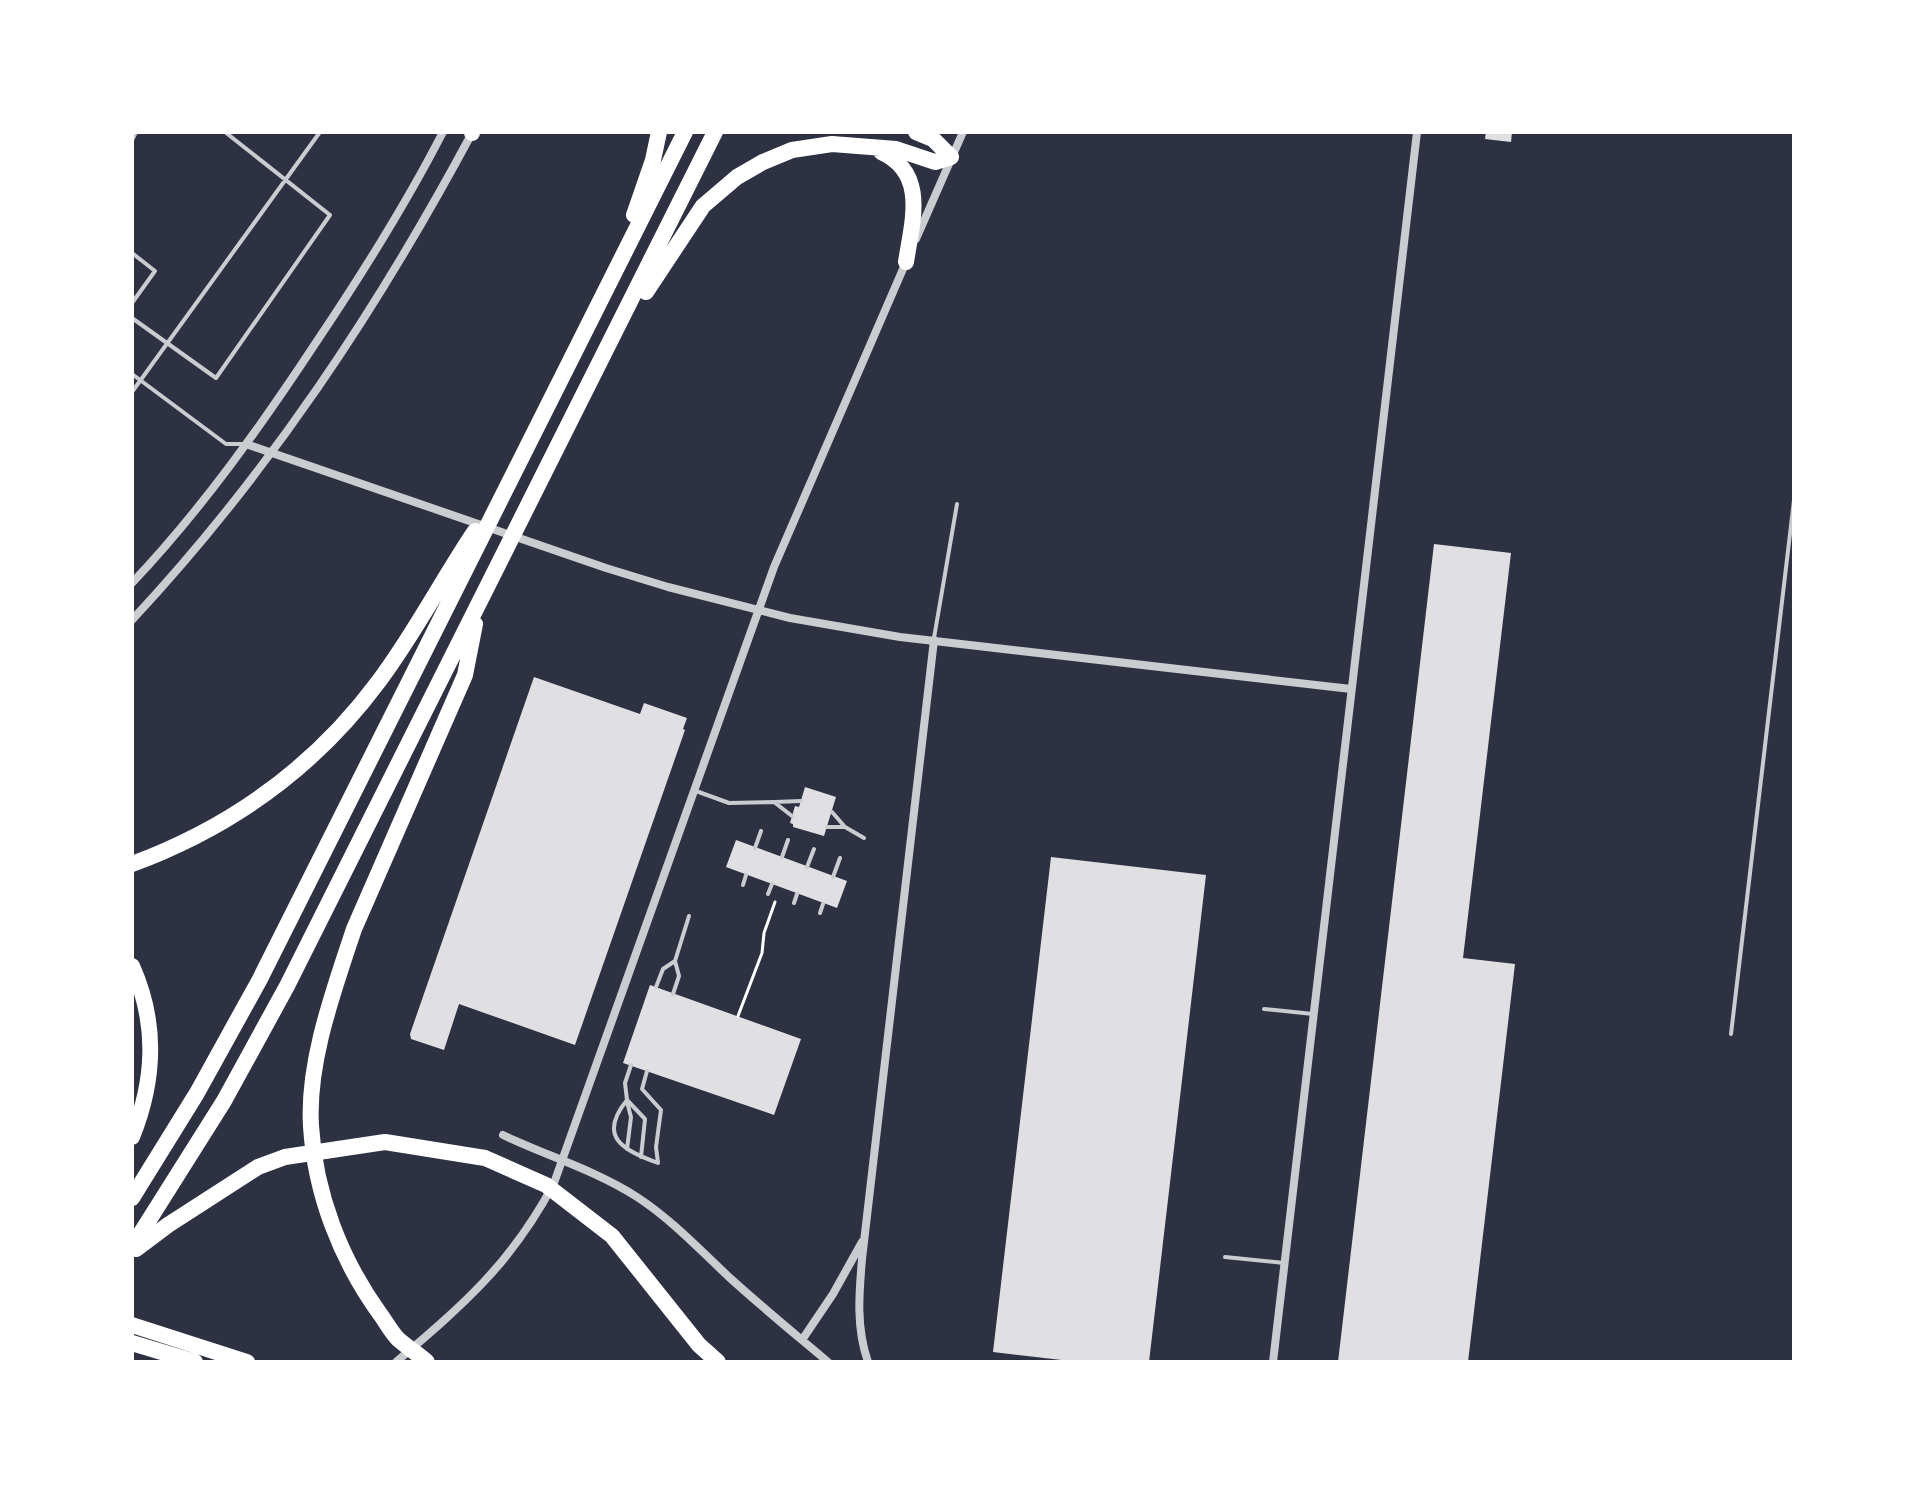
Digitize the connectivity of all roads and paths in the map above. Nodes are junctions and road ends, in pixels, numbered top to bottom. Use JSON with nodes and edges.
{"nodes":[{"id":1,"x":137,"y":132,"type":"edge"},
{"id":2,"x":225,"y":132,"type":"edge"},
{"id":3,"x":320,"y":132,"type":"edge"},
{"id":4,"x":443,"y":132,"type":"edge"},
{"id":5,"x":659,"y":132,"type":"edge"},
{"id":6,"x":685,"y":132,"type":"edge"},
{"id":7,"x":715,"y":132,"type":"edge"},
{"id":8,"x":916,"y":132,"type":"edge"},
{"id":9,"x":963,"y":132,"type":"edge"},
{"id":10,"x":1417,"y":132,"type":"edge"},
{"id":11,"x":472,"y":133,"type":"edge"},
{"id":12,"x":132,"y":140,"type":"edge"},
{"id":13,"x":861,"y":144,"type":"junction"},
{"id":14,"x":951,"y":157,"type":"junction"},
{"id":15,"x":285,"y":179,"type":"junction"},
{"id":16,"x":132,"y":253,"type":"edge"},
{"id":17,"x":906,"y":262,"type":"junction"},
{"id":18,"x":611,"y":281,"type":"junction"},
{"id":19,"x":132,"y":303,"type":"edge"},
{"id":20,"x":132,"y":318,"type":"edge"},
{"id":21,"x":166,"y":343,"type":"junction"},
{"id":22,"x":600,"y":364,"type":"junction"},
{"id":23,"x":132,"y":374,"type":"edge"},
{"id":24,"x":141,"y":381,"type":"junction"},
{"id":25,"x":132,"y":392,"type":"edge"},
{"id":26,"x":246,"y":444,"type":"junction"},
{"id":27,"x":272,"y":453,"type":"junction"},
{"id":28,"x":1794,"y":500,"type":"edge"},
{"id":29,"x":957,"y":504,"type":"dead end"},
{"id":30,"x":132,"y":583,"type":"edge"},
{"id":31,"x":450,"y":585,"type":"junction"},
{"id":32,"x":480,"y":600,"type":"junction"},
{"id":33,"x":758,"y":610,"type":"junction"},
{"id":34,"x":132,"y":620,"type":"edge"},
{"id":35,"x":934,"y":640,"type":"junction"},
{"id":36,"x":1351,"y":689,"type":"junction"},
{"id":37,"x":694,"y":790,"type":"junction"},
{"id":38,"x":801,"y":801,"type":"dead end"},
{"id":39,"x":774,"y":802,"type":"junction"},
{"id":40,"x":832,"y":812,"type":"dead end"},
{"id":41,"x":792,"y":816,"type":"dead end"},
{"id":42,"x":827,"y":827,"type":"dead end"},
{"id":43,"x":845,"y":827,"type":"junction"},
{"id":44,"x":761,"y":831,"type":"dead end"},
{"id":45,"x":864,"y":838,"type":"dead end"},
{"id":46,"x":788,"y":840,"type":"dead end"},
{"id":47,"x":755,"y":848,"type":"dead end"},
{"id":48,"x":814,"y":849,"type":"dead end"},
{"id":49,"x":782,"y":857,"type":"dead end"},
{"id":50,"x":840,"y":858,"type":"dead end"},
{"id":51,"x":138,"y":862,"type":"edge"},
{"id":52,"x":807,"y":867,"type":"dead end"},
{"id":53,"x":746,"y":875,"type":"dead end"},
{"id":54,"x":833,"y":877,"type":"dead end"},
{"id":55,"x":772,"y":884,"type":"dead end"},
{"id":56,"x":743,"y":885,"type":"dead end"},
{"id":57,"x":768,"y":894,"type":"dead end"},
{"id":58,"x":797,"y":894,"type":"dead end"},
{"id":59,"x":776,"y":897,"type":"dead end"},
{"id":60,"x":794,"y":903,"type":"dead end"},
{"id":61,"x":823,"y":904,"type":"dead end"},
{"id":62,"x":820,"y":913,"type":"dead end"},
{"id":63,"x":689,"y":916,"type":"dead end"},
{"id":64,"x":675,"y":961,"type":"junction"},
{"id":65,"x":132,"y":966,"type":"edge"},
{"id":66,"x":656,"y":987,"type":"dead end"},
{"id":67,"x":673,"y":994,"type":"dead end"},
{"id":68,"x":1264,"y":1009,"type":"dead end"},
{"id":69,"x":1313,"y":1014,"type":"junction"},
{"id":70,"x":738,"y":1016,"type":"dead end"},
{"id":71,"x":1731,"y":1034,"type":"dead end"},
{"id":72,"x":631,"y":1065,"type":"dead end"},
{"id":73,"x":647,"y":1071,"type":"dead end"},
{"id":74,"x":627,"y":1100,"type":"junction"},
{"id":75,"x":503,"y":1135,"type":"dead end"},
{"id":76,"x":132,"y":1137,"type":"edge"},
{"id":77,"x":627,"y":1150,"type":"junction"},
{"id":78,"x":641,"y":1157,"type":"junction"},
{"id":79,"x":563,"y":1162,"type":"junction"},
{"id":80,"x":132,"y":1198,"type":"edge"},
{"id":81,"x":864,"y":1237,"type":"junction"},
{"id":82,"x":132,"y":1250,"type":"edge"},
{"id":83,"x":1225,"y":1257,"type":"dead end"},
{"id":84,"x":1284,"y":1263,"type":"junction"},
{"id":85,"x":132,"y":1325,"type":"edge"},
{"id":86,"x":802,"y":1340,"type":"junction"},
{"id":87,"x":132,"y":1343,"type":"edge"},
{"id":88,"x":195,"y":1362,"type":"edge"},
{"id":89,"x":247,"y":1362,"type":"edge"},
{"id":90,"x":396,"y":1362,"type":"edge"},
{"id":91,"x":427,"y":1362,"type":"edge"},
{"id":92,"x":718,"y":1362,"type":"edge"},
{"id":93,"x":828,"y":1362,"type":"edge"},
{"id":94,"x":868,"y":1362,"type":"edge"},
{"id":95,"x":1273,"y":1362,"type":"edge"}],
"edges":[{"from":1,"to":12,"type":"lane"},
{"from":2,"to":15,"type":"lane"},
{"from":3,"to":15,"type":"lane"},
{"from":4,"to":26,"type":"street"},
{"from":5,"to":18,"type":"highway"},
{"from":6,"to":18,"type":"highway"},
{"from":7,"to":22,"type":"highway"},
{"from":8,"to":14,"type":"highway"},
{"from":9,"to":14,"type":"street"},
{"from":10,"to":36,"type":"street"},
{"from":11,"to":27,"type":"street"},
{"from":13,"to":14,"type":"highway"},
{"from":13,"to":17,"type":"highway"},
{"from":13,"to":22,"type":"highway"},
{"from":14,"to":17,"type":"street"},
{"from":15,"to":21,"type":"lane"},
{"from":15,"to":21,"type":"lane"},
{"from":16,"to":19,"type":"lane"},
{"from":17,"to":33,"type":"street"},
{"from":18,"to":31,"type":"highway"},
{"from":20,"to":21,"type":"lane"},
{"from":21,"to":24,"type":"lane"},
{"from":22,"to":32,"type":"highway"},
{"from":23,"to":24,"type":"lane"},
{"from":24,"to":25,"type":"lane"},
{"from":24,"to":26,"type":"lane"},
{"from":26,"to":27,"type":"street"},
{"from":26,"to":30,"type":"street"},
{"from":27,"to":33,"type":"street"},
{"from":27,"to":34,"type":"street"},
{"from":28,"to":71,"type":"lane"},
{"from":29,"to":35,"type":"lane"},
{"from":31,"to":51,"type":"highway"},
{"from":31,"to":80,"type":"highway"},
{"from":32,"to":82,"type":"highway"},
{"from":32,"to":91,"type":"highway"},
{"from":33,"to":35,"type":"street"},
{"from":33,"to":37,"type":"street"},
{"from":35,"to":36,"type":"street"},
{"from":35,"to":81,"type":"street"},
{"from":36,"to":69,"type":"street"},
{"from":37,"to":39,"type":"lane"},
{"from":37,"to":79,"type":"street"},
{"from":38,"to":39,"type":"lane"},
{"from":39,"to":41,"type":"lane"},
{"from":40,"to":43,"type":"lane"},
{"from":42,"to":43,"type":"lane"},
{"from":43,"to":45,"type":"lane"},
{"from":44,"to":47,"type":"lane"},
{"from":46,"to":49,"type":"lane"},
{"from":48,"to":52,"type":"lane"},
{"from":50,"to":54,"type":"lane"},
{"from":53,"to":56,"type":"lane"},
{"from":55,"to":57,"type":"lane"},
{"from":58,"to":60,"type":"lane"},
{"from":59,"to":70,"type":"path"},
{"from":61,"to":62,"type":"lane"},
{"from":63,"to":64,"type":"lane"},
{"from":64,"to":66,"type":"lane"},
{"from":64,"to":67,"type":"lane"},
{"from":65,"to":76,"type":"highway"},
{"from":68,"to":69,"type":"lane"},
{"from":69,"to":84,"type":"street"},
{"from":72,"to":74,"type":"lane"},
{"from":73,"to":78,"type":"lane"},
{"from":74,"to":77,"type":"lane"},
{"from":74,"to":77,"type":"lane"},
{"from":74,"to":78,"type":"lane"},
{"from":75,"to":79,"type":"street"},
{"from":77,"to":78,"type":"lane"},
{"from":79,"to":86,"type":"street"},
{"from":79,"to":90,"type":"street"},
{"from":81,"to":86,"type":"street"},
{"from":81,"to":94,"type":"street"},
{"from":82,"to":92,"type":"highway"},
{"from":83,"to":84,"type":"lane"},
{"from":84,"to":95,"type":"street"},
{"from":85,"to":89,"type":"highway"},
{"from":86,"to":93,"type":"street"},
{"from":87,"to":88,"type":"highway"}]}
